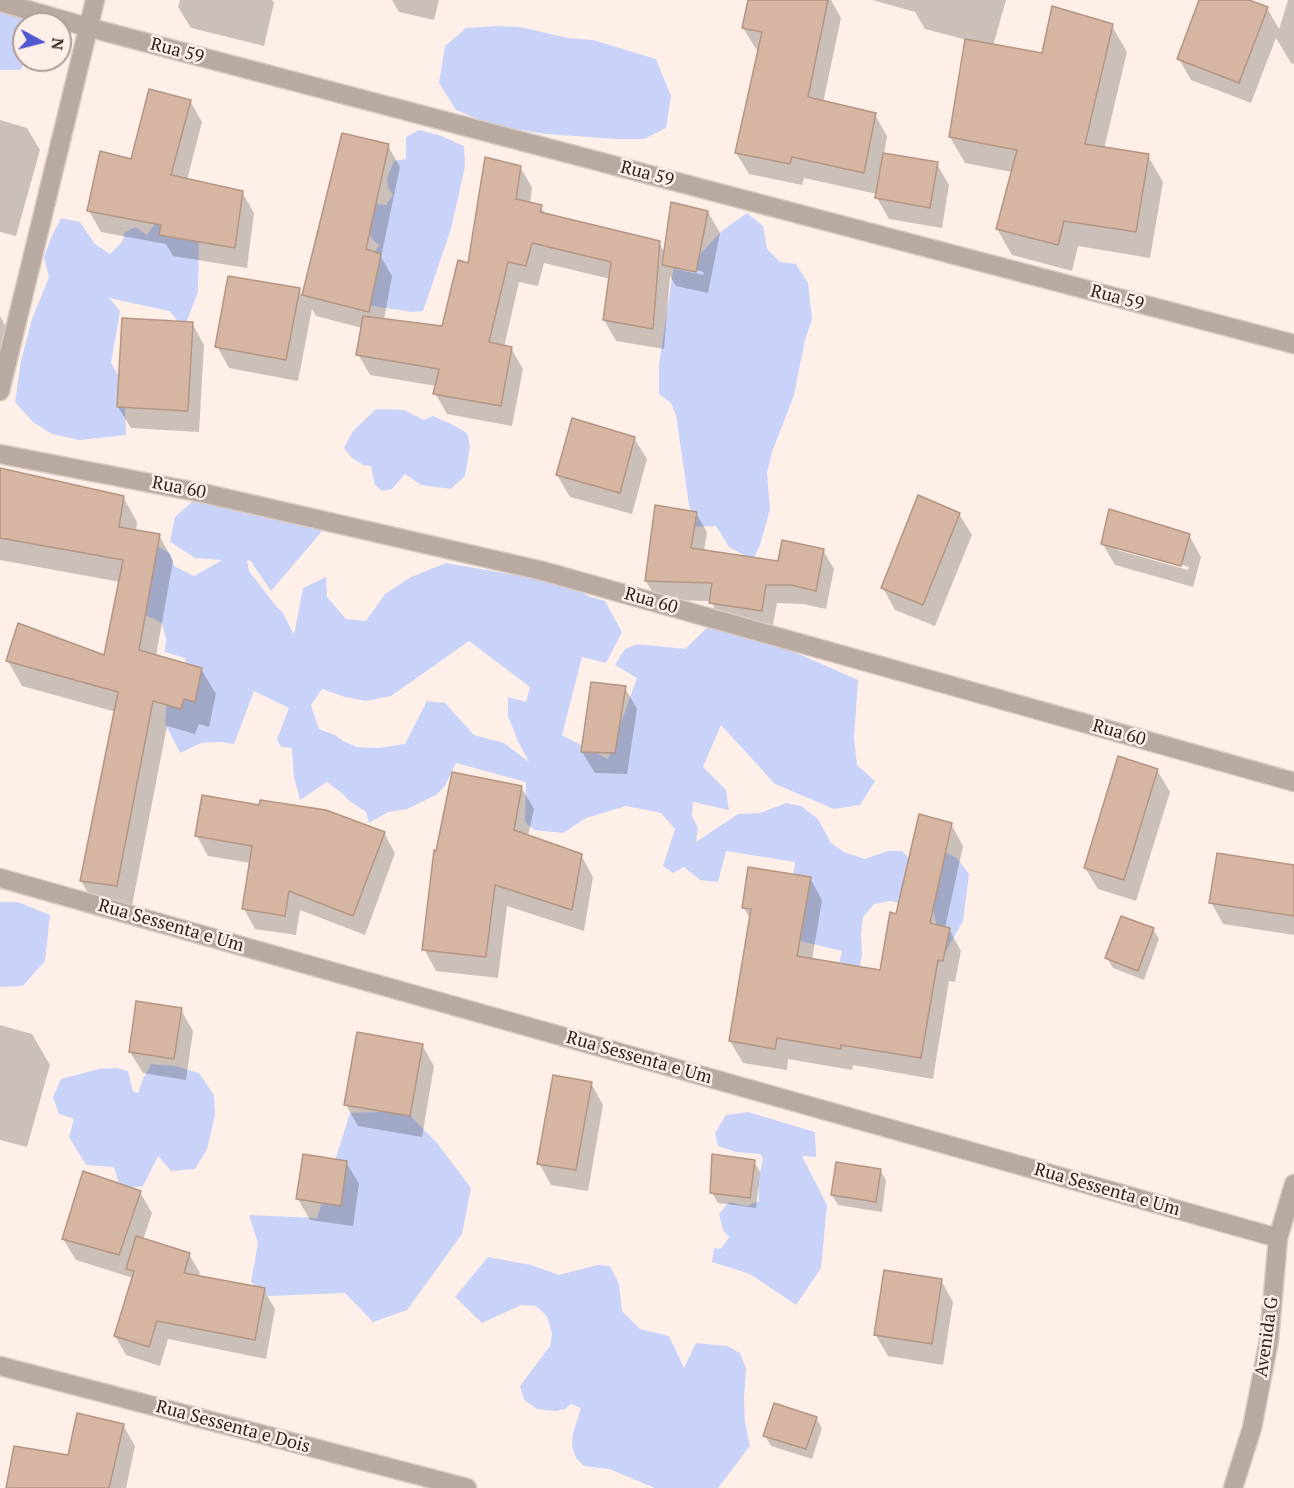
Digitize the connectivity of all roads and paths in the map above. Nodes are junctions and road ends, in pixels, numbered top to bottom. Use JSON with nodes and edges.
{"nodes":[{"id":1,"x":95,"y":0,"type":"edge"},
{"id":2,"x":0,"y":2,"type":"edge"},
{"id":3,"x":87,"y":27,"type":"junction"},
{"id":4,"x":1294,"y":344,"type":"edge"},
{"id":5,"x":0,"y":391,"type":"edge"},
{"id":6,"x":0,"y":454,"type":"edge"},
{"id":7,"x":1294,"y":782,"type":"edge"},
{"id":8,"x":0,"y":878,"type":"edge"},
{"id":9,"x":1294,"y":1184,"type":"edge"},
{"id":10,"x":1278,"y":1238,"type":"junction"},
{"id":11,"x":0,"y":1366,"type":"edge"},
{"id":12,"x":467,"y":1488,"type":"edge"},
{"id":13,"x":1233,"y":1488,"type":"edge"}],
"edges":[{"from":1,"to":3,"type":"street"},
{"from":2,"to":3,"type":"street","name":"Rua 59"},
{"from":3,"to":4,"type":"street","name":"Rua 59"},
{"from":3,"to":5,"type":"street"},
{"from":6,"to":7,"type":"street","name":"Rua 60"},
{"from":8,"to":10,"type":"street","name":"Rua Sessenta e Um"},
{"from":9,"to":10,"type":"street","name":"Avenida G"},
{"from":10,"to":13,"type":"street","name":"Avenida G"},
{"from":11,"to":12,"type":"street","name":"Rua Sessenta e Dois"}]}
